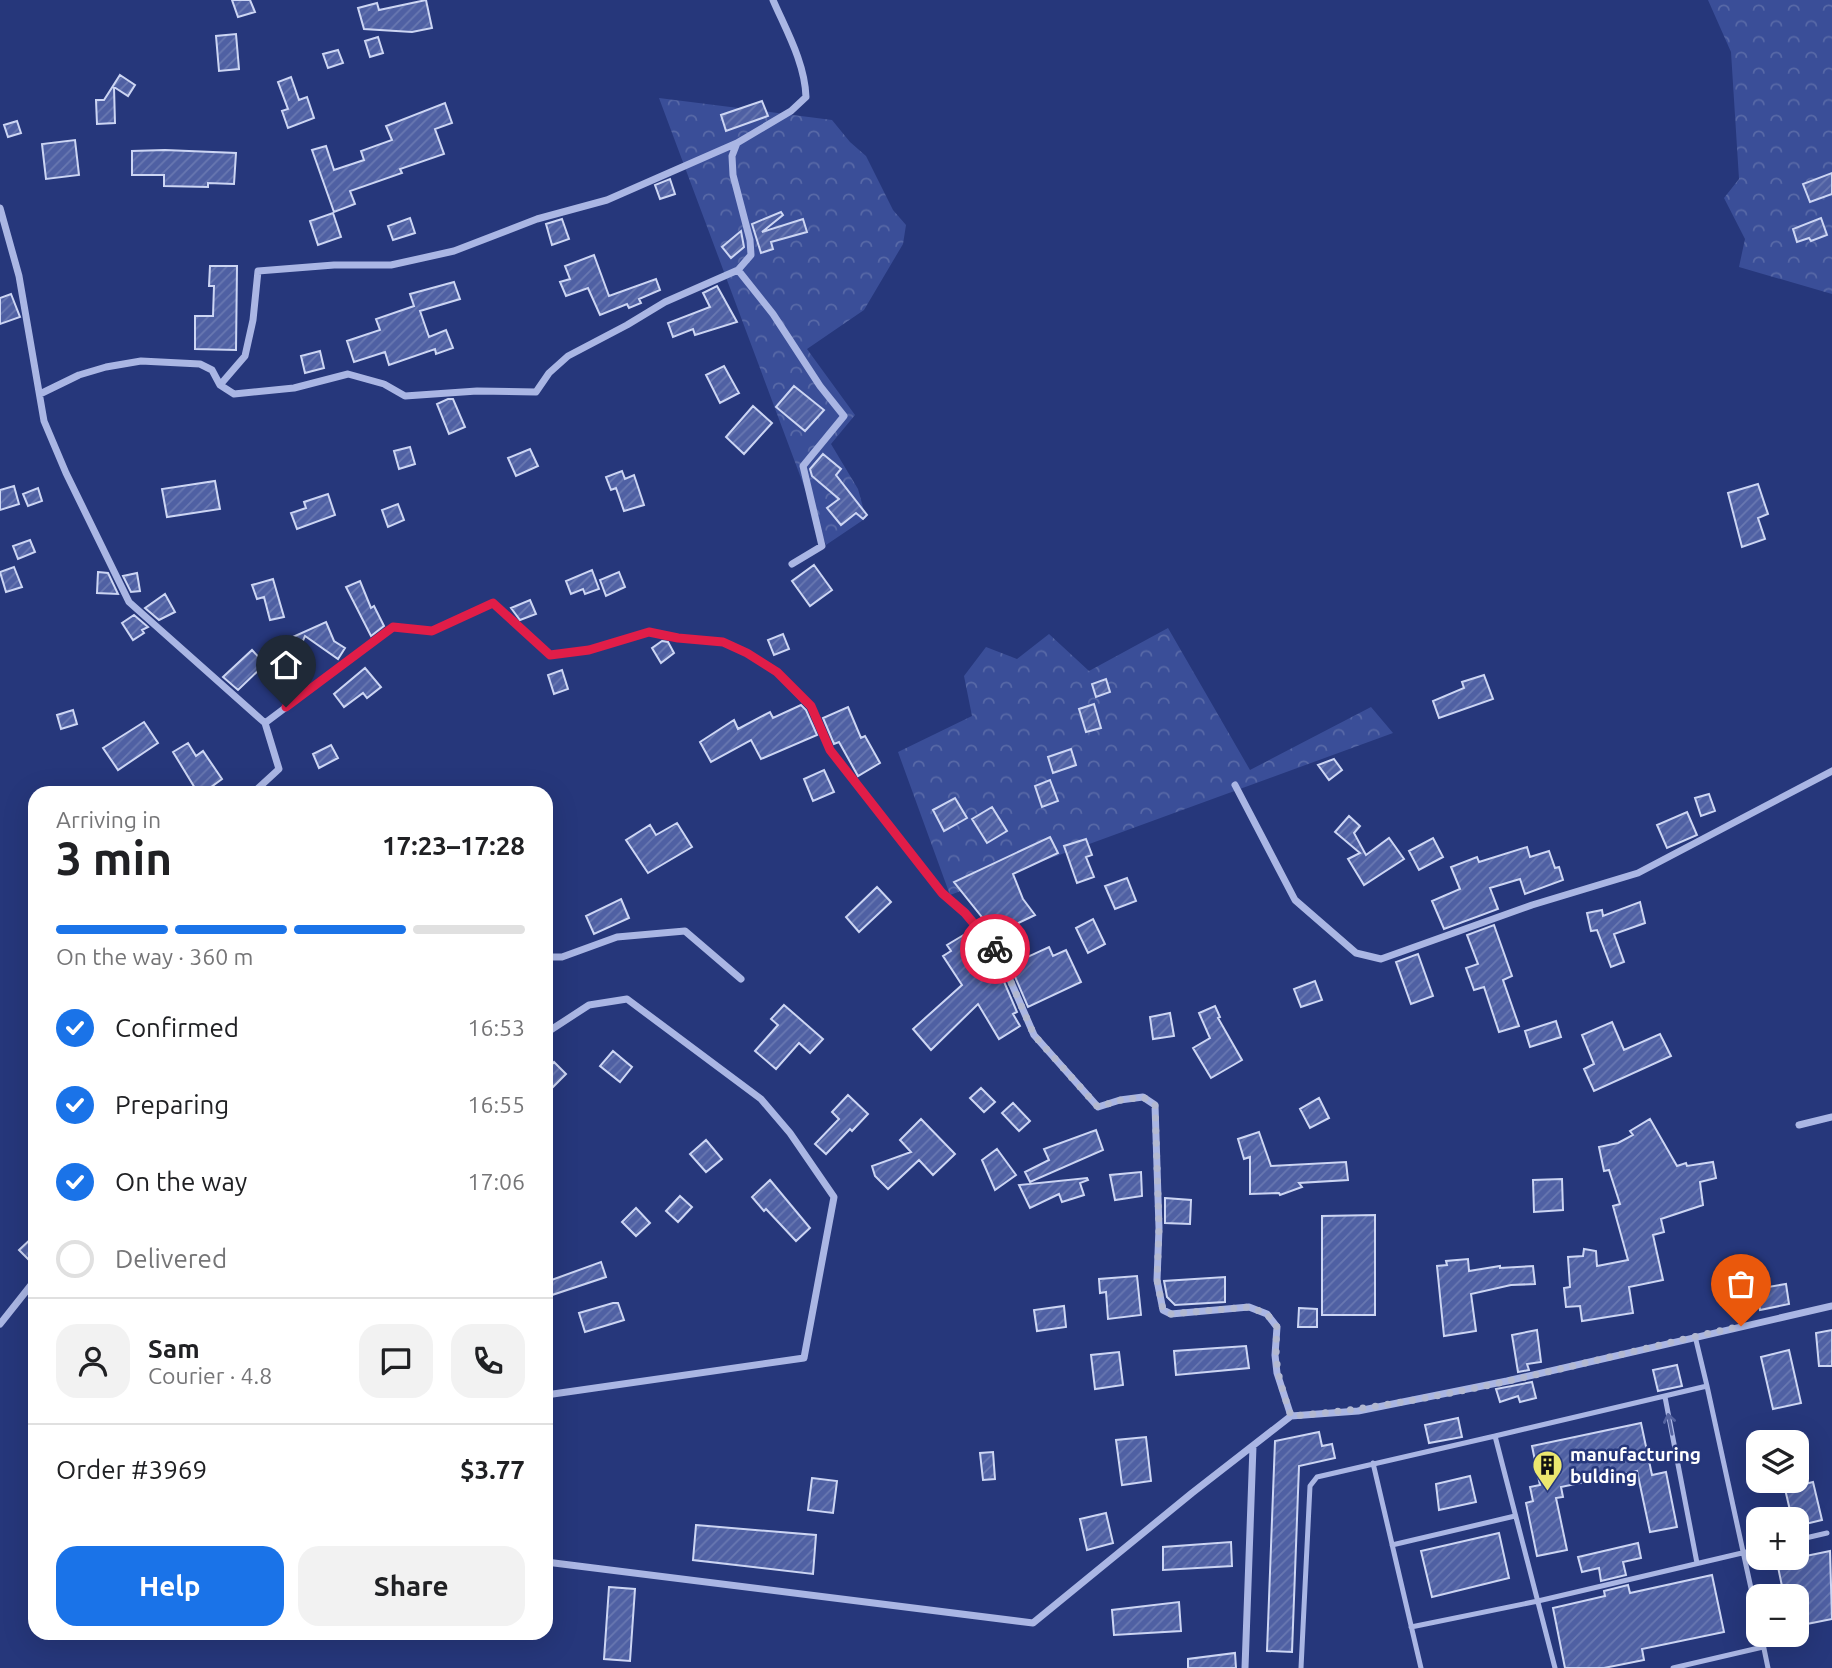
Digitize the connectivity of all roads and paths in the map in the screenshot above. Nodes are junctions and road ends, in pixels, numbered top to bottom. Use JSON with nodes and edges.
{"nodes":[{"id":1,"x":773,"y":0,"type":"edge"},
{"id":2,"x":737,"y":143,"type":"junction"},
{"id":3,"x":0,"y":208,"type":"edge"},
{"id":4,"x":738,"y":270,"type":"junction"},
{"id":5,"x":220,"y":385,"type":"junction"},
{"id":6,"x":40,"y":394,"type":"junction"},
{"id":7,"x":792,"y":564,"type":"dead end"},
{"id":8,"x":265,"y":723,"type":"junction"},
{"id":9,"x":1832,"y":771,"type":"edge"},
{"id":10,"x":1235,"y":785,"type":"dead end"},
{"id":11,"x":261,"y":786,"type":"edge"},
{"id":12,"x":553,"y":957,"type":"edge"},
{"id":13,"x":741,"y":979,"type":"dead end"},
{"id":14,"x":553,"y":1028,"type":"edge"},
{"id":15,"x":1832,"y":1117,"type":"edge"},
{"id":16,"x":1799,"y":1125,"type":"dead end"},
{"id":17,"x":28,"y":1288,"type":"edge"},
{"id":18,"x":1832,"y":1306,"type":"edge"},
{"id":19,"x":0,"y":1324,"type":"edge"},
{"id":20,"x":1695,"y":1336,"type":"junction"},
{"id":21,"x":1707,"y":1386,"type":"junction"},
{"id":22,"x":553,"y":1394,"type":"edge"},
{"id":23,"x":1665,"y":1397,"type":"junction"},
{"id":24,"x":1291,"y":1416,"type":"junction"},
{"id":25,"x":1495,"y":1436,"type":"junction"},
{"id":26,"x":1253,"y":1446,"type":"junction"},
{"id":27,"x":1373,"y":1463,"type":"junction"},
{"id":28,"x":1515,"y":1516,"type":"junction"},
{"id":29,"x":1827,"y":1533,"type":"dead end"},
{"id":30,"x":1809,"y":1537,"type":"edge"},
{"id":31,"x":1392,"y":1545,"type":"junction"},
{"id":32,"x":1744,"y":1552,"type":"junction"},
{"id":33,"x":553,"y":1563,"type":"edge"},
{"id":34,"x":1698,"y":1563,"type":"junction"},
{"id":35,"x":1751,"y":1584,"type":"edge"},
{"id":36,"x":1538,"y":1601,"type":"junction"},
{"id":37,"x":1411,"y":1627,"type":"junction"},
{"id":38,"x":1763,"y":1647,"type":"joint"},
{"id":39,"x":1245,"y":1668,"type":"edge"},
{"id":40,"x":1301,"y":1668,"type":"edge"},
{"id":41,"x":1421,"y":1668,"type":"edge"},
{"id":42,"x":1555,"y":1668,"type":"edge"},
{"id":43,"x":1673,"y":1668,"type":"edge"},
{"id":44,"x":1768,"y":1668,"type":"edge"}],
"edges":[{"from":1,"to":2,"type":"street"},
{"from":2,"to":4,"type":"street"},
{"from":2,"to":5,"type":"street"},
{"from":3,"to":6,"type":"street"},
{"from":4,"to":5,"type":"street"},
{"from":4,"to":7,"type":"street"},
{"from":5,"to":6,"type":"street"},
{"from":6,"to":8,"type":"street"},
{"from":8,"to":11,"type":"street"},
{"from":8,"to":24,"type":"street"},
{"from":9,"to":10,"type":"street"},
{"from":12,"to":13,"type":"street"},
{"from":14,"to":22,"type":"street"},
{"from":15,"to":16,"type":"street"},
{"from":17,"to":19,"type":"street"},
{"from":18,"to":20,"type":"street"},
{"from":20,"to":21,"type":"lane"},
{"from":20,"to":24,"type":"street"},
{"from":21,"to":23,"type":"lane"},
{"from":21,"to":32,"type":"lane"},
{"from":23,"to":25,"type":"lane"},
{"from":34,"to":23,"type":"lane","one_way":true},
{"from":24,"to":26,"type":"street"},
{"from":25,"to":27,"type":"lane"},
{"from":25,"to":28,"type":"lane"},
{"from":26,"to":33,"type":"street"},
{"from":26,"to":39,"type":"street"},
{"from":27,"to":31,"type":"lane"},
{"from":27,"to":40,"type":"lane"},
{"from":28,"to":31,"type":"lane"},
{"from":28,"to":36,"type":"lane"},
{"from":29,"to":30,"type":"lane"},
{"from":31,"to":37,"type":"lane"},
{"from":32,"to":34,"type":"lane"},
{"from":32,"to":35,"type":"lane"},
{"from":34,"to":36,"type":"lane"},
{"from":36,"to":37,"type":"lane"},
{"from":36,"to":42,"type":"lane"},
{"from":37,"to":41,"type":"lane"},
{"from":38,"to":43,"type":"lane"},
{"from":38,"to":44,"type":"lane"}]}
